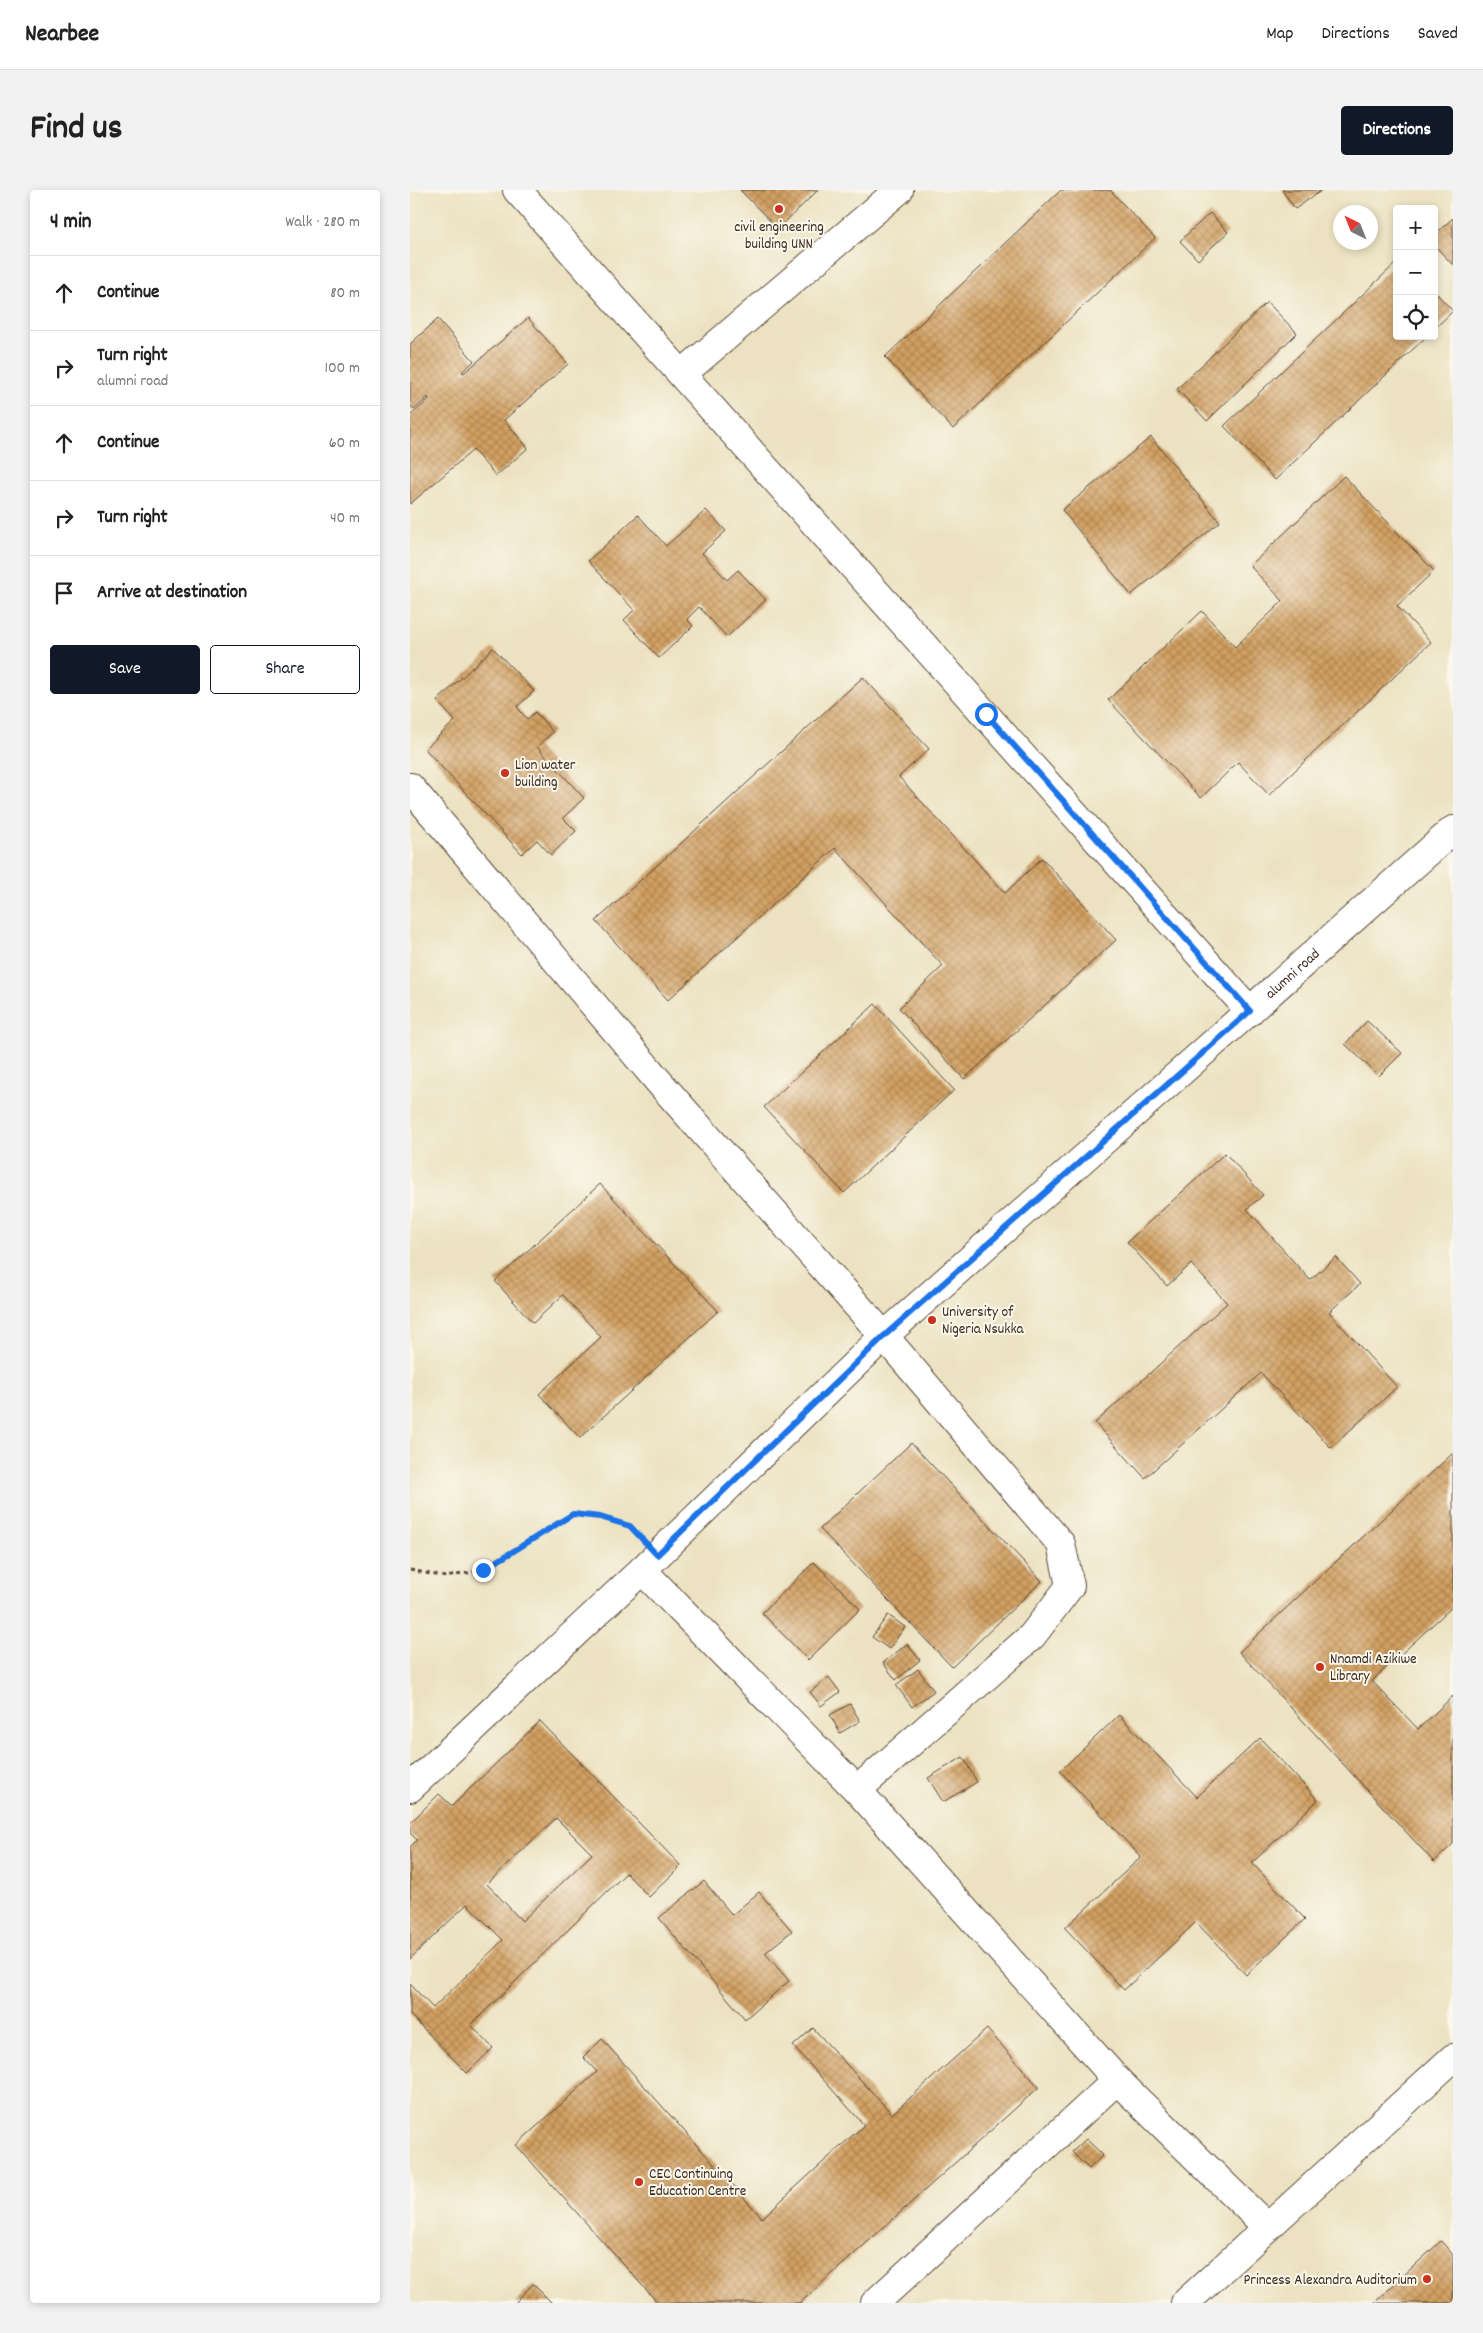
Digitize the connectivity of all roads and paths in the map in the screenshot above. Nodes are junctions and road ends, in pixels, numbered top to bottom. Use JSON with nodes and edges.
{"nodes":[{"id":1,"x":517,"y":190,"type":"edge"},
{"id":2,"x":898,"y":190,"type":"edge"},
{"id":3,"x":683,"y":373,"type":"junction"},
{"id":4,"x":410,"y":787,"type":"edge"},
{"id":5,"x":1453,"y":830,"type":"edge"},
{"id":6,"x":1250,"y":1011,"type":"junction"},
{"id":7,"x":884,"y":1336,"type":"junction"},
{"id":8,"x":650,"y":1562,"type":"junction"},
{"id":9,"x":410,"y":1570,"type":"edge"},
{"id":10,"x":410,"y":1788,"type":"edge"},
{"id":11,"x":857,"y":1790,"type":"junction"},
{"id":12,"x":1453,"y":2058,"type":"edge"},
{"id":13,"x":1117,"y":2080,"type":"junction"},
{"id":14,"x":1267,"y":2228,"type":"junction"},
{"id":15,"x":875,"y":2303,"type":"edge"},
{"id":16,"x":1184,"y":2303,"type":"edge"}],
"edges":[{"from":1,"to":3,"type":"street"},
{"from":2,"to":3,"type":"street"},
{"from":3,"to":6,"type":"street"},
{"from":4,"to":7,"type":"street"},
{"from":5,"to":6,"type":"street","name":"alumni road"},
{"from":6,"to":7,"type":"street","name":"alumni road"},
{"from":7,"to":8,"type":"street","name":"alumni road"},
{"from":7,"to":11,"type":"street"},
{"from":8,"to":9,"type":"path"},
{"from":8,"to":10,"type":"street","name":"alumni road"},
{"from":8,"to":11,"type":"street"},
{"from":11,"to":13,"type":"street"},
{"from":12,"to":14,"type":"street"},
{"from":13,"to":14,"type":"street"},
{"from":13,"to":15,"type":"street"},
{"from":14,"to":16,"type":"street"}]}
